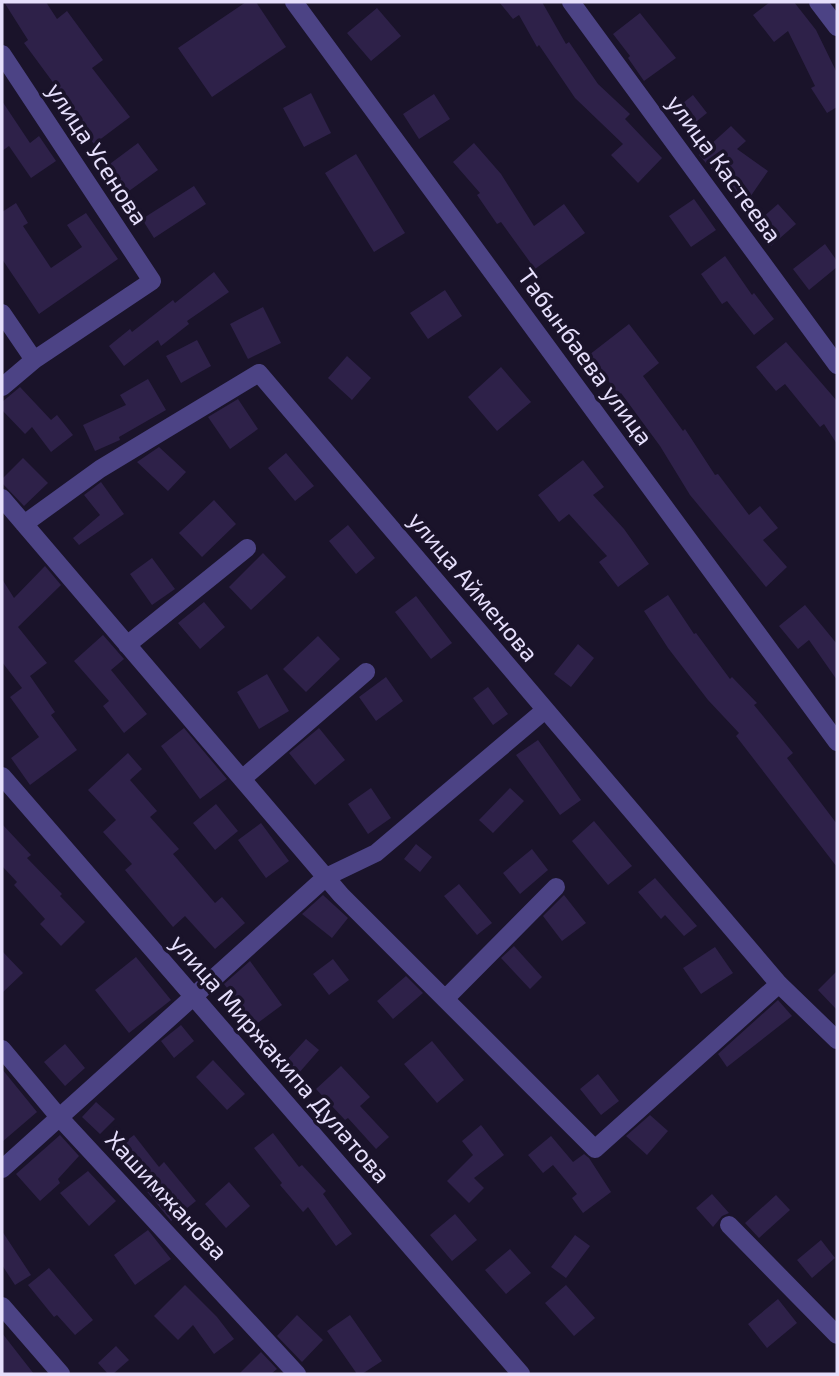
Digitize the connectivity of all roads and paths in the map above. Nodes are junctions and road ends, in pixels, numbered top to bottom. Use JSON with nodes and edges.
{"nodes":[{"id":1,"x":294,"y":2,"type":"edge"},
{"id":2,"x":572,"y":2,"type":"edge"},
{"id":3,"x":818,"y":2,"type":"edge"},
{"id":4,"x":837,"y":27,"type":"edge"},
{"id":5,"x":2,"y":54,"type":"edge"},
{"id":6,"x":2,"y":313,"type":"edge"},
{"id":7,"x":34,"y":360,"type":"junction"},
{"id":8,"x":837,"y":365,"type":"edge"},
{"id":9,"x":2,"y":387,"type":"edge"},
{"id":10,"x":2,"y":498,"type":"edge"},
{"id":11,"x":24,"y":524,"type":"junction"},
{"id":12,"x":247,"y":548,"type":"dead end"},
{"id":13,"x":127,"y":645,"type":"junction"},
{"id":14,"x":366,"y":671,"type":"dead end"},
{"id":15,"x":545,"y":710,"type":"junction"},
{"id":16,"x":837,"y":742,"type":"edge"},
{"id":17,"x":2,"y":776,"type":"edge"},
{"id":18,"x":242,"y":779,"type":"junction"},
{"id":19,"x":326,"y":877,"type":"junction"},
{"id":20,"x":556,"y":887,"type":"dead end"},
{"id":21,"x":779,"y":984,"type":"junction"},
{"id":22,"x":194,"y":998,"type":"junction"},
{"id":23,"x":445,"y":999,"type":"junction"},
{"id":24,"x":837,"y":1040,"type":"edge"},
{"id":25,"x":2,"y":1049,"type":"edge"},
{"id":26,"x":59,"y":1117,"type":"junction"},
{"id":27,"x":2,"y":1169,"type":"edge"},
{"id":28,"x":729,"y":1225,"type":"dead end"},
{"id":29,"x":2,"y":1306,"type":"edge"},
{"id":30,"x":837,"y":1335,"type":"edge"},
{"id":31,"x":61,"y":1374,"type":"edge"},
{"id":32,"x":297,"y":1374,"type":"edge"},
{"id":33,"x":520,"y":1374,"type":"edge"}],
"edges":[{"from":1,"to":16,"type":"street","name":"Табынбаева улица"},
{"from":2,"to":8,"type":"street","name":"улица Кастеева"},
{"from":3,"to":4,"type":"street"},
{"from":5,"to":7,"type":"street","name":"улица Усенова"},
{"from":6,"to":7,"type":"street"},
{"from":7,"to":9,"type":"street"},
{"from":10,"to":11,"type":"street"},
{"from":11,"to":13,"type":"street"},
{"from":11,"to":15,"type":"street","name":"улица Айменова"},
{"from":12,"to":13,"type":"street"},
{"from":13,"to":18,"type":"street"},
{"from":14,"to":18,"type":"street"},
{"from":15,"to":19,"type":"street"},
{"from":15,"to":21,"type":"street","name":"улица Айменова"},
{"from":17,"to":22,"type":"street","name":"улица Миржакипа Дулатова"},
{"from":18,"to":19,"type":"street"},
{"from":19,"to":22,"type":"street"},
{"from":19,"to":23,"type":"street"},
{"from":20,"to":23,"type":"street"},
{"from":21,"to":23,"type":"street"},
{"from":21,"to":24,"type":"street","name":"улица Айменова"},
{"from":22,"to":26,"type":"street"},
{"from":22,"to":33,"type":"street","name":"улица Миржакипа Дулатова"},
{"from":25,"to":26,"type":"street","name":"Хашимжанова"},
{"from":26,"to":27,"type":"street"},
{"from":26,"to":32,"type":"street","name":"Хашимжанова"},
{"from":28,"to":30,"type":"street"},
{"from":29,"to":31,"type":"street"}]}
